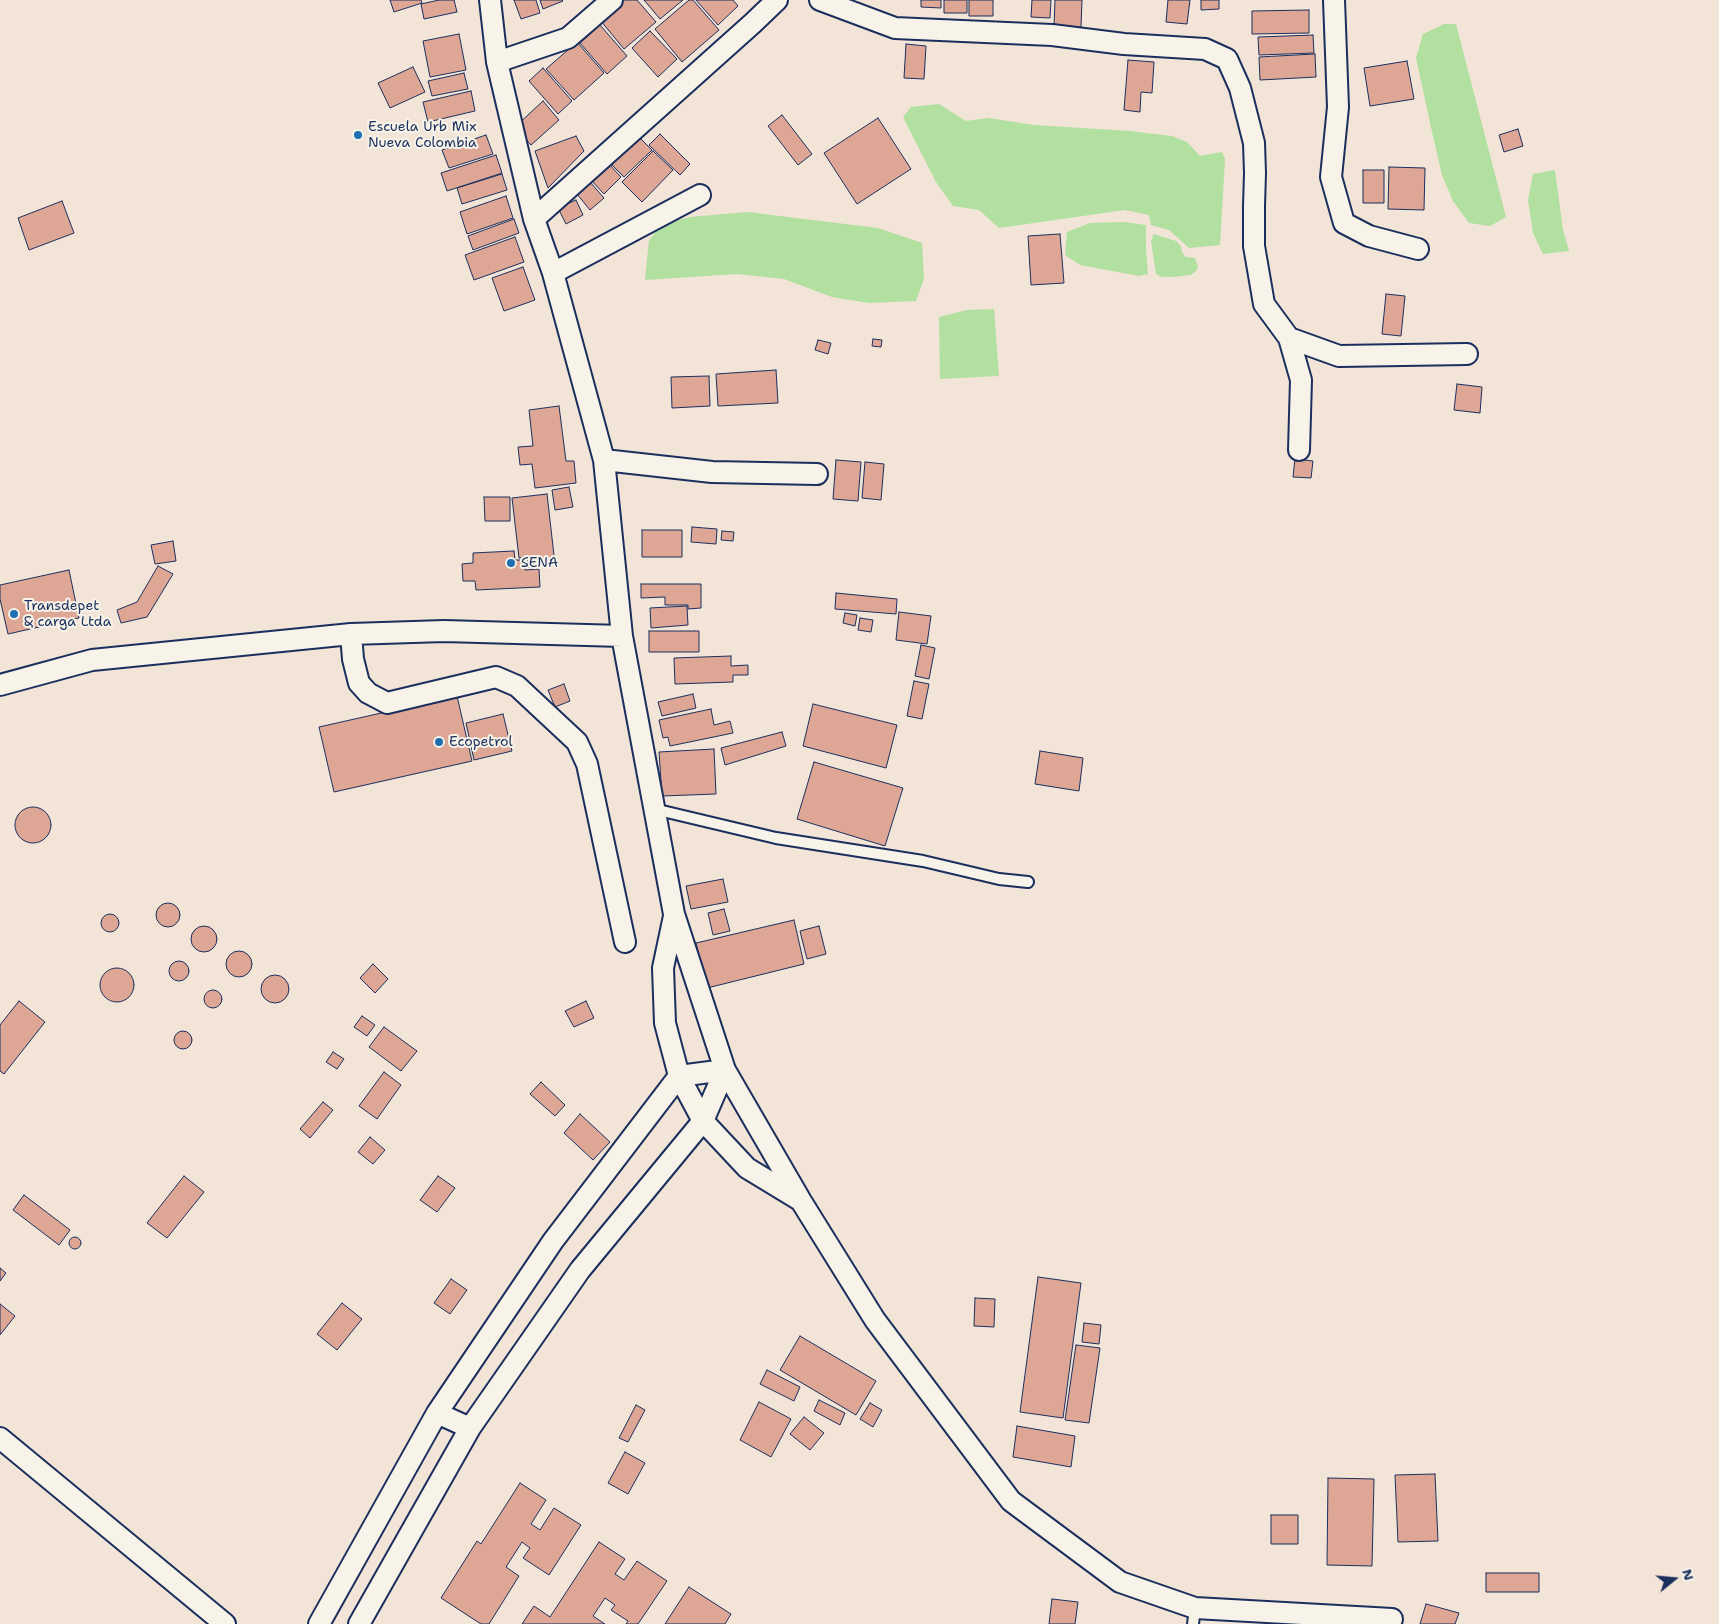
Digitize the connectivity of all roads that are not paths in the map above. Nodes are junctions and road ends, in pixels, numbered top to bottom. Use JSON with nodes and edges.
{"nodes":[{"id":1,"x":490,"y":0,"type":"edge"},
{"id":2,"x":612,"y":0,"type":"edge"},
{"id":3,"x":777,"y":0,"type":"edge"},
{"id":4,"x":820,"y":0,"type":"edge"},
{"id":5,"x":1334,"y":0,"type":"edge"},
{"id":6,"x":497,"y":62,"type":"junction"},
{"id":7,"x":700,"y":195,"type":"dead end"},
{"id":8,"x":534,"y":218,"type":"junction"},
{"id":9,"x":1418,"y":249,"type":"dead end"},
{"id":10,"x":553,"y":273,"type":"junction"},
{"id":11,"x":1289,"y":338,"type":"junction"},
{"id":12,"x":1467,"y":354,"type":"dead end"},
{"id":13,"x":1299,"y":450,"type":"dead end"},
{"id":14,"x":604,"y":460,"type":"junction"},
{"id":15,"x":817,"y":474,"type":"dead end"},
{"id":16,"x":351,"y":634,"type":"junction"},
{"id":17,"x":622,"y":636,"type":"junction"},
{"id":18,"x":0,"y":685,"type":"edge"},
{"id":19,"x":654,"y":809,"type":"junction"},
{"id":20,"x":1028,"y":882,"type":"dead end"},
{"id":21,"x":674,"y":914,"type":"junction"},
{"id":22,"x":625,"y":942,"type":"dead end"},
{"id":23,"x":725,"y":1070,"type":"junction"},
{"id":24,"x":679,"y":1076,"type":"junction"},
{"id":25,"x":703,"y":1121,"type":"junction"},
{"id":26,"x":801,"y":1201,"type":"junction"},
{"id":27,"x":437,"y":1414,"type":"junction"},
{"id":28,"x":470,"y":1428,"type":"junction"},
{"id":29,"x":0,"y":1438,"type":"edge"},
{"id":30,"x":1194,"y":1616,"type":"edge"},
{"id":31,"x":1392,"y":1619,"type":"dead end"},
{"id":32,"x":225,"y":1624,"type":"edge"},
{"id":33,"x":319,"y":1624,"type":"edge"},
{"id":34,"x":359,"y":1624,"type":"edge"}],
"edges":[{"from":1,"to":6,"type":"street"},
{"from":2,"to":6,"type":"street"},
{"from":3,"to":8,"type":"street"},
{"from":4,"to":11,"type":"street"},
{"from":5,"to":9,"type":"street"},
{"from":6,"to":8,"type":"street"},
{"from":7,"to":10,"type":"street"},
{"from":8,"to":10,"type":"street"},
{"from":10,"to":14,"type":"street"},
{"from":11,"to":12,"type":"street"},
{"from":11,"to":13,"type":"street"},
{"from":14,"to":15,"type":"street"},
{"from":14,"to":17,"type":"street"},
{"from":16,"to":17,"type":"street"},
{"from":16,"to":18,"type":"street"},
{"from":16,"to":22,"type":"street"},
{"from":17,"to":19,"type":"street"},
{"from":19,"to":20,"type":"lane"},
{"from":19,"to":21,"type":"street"},
{"from":21,"to":23,"type":"street"},
{"from":21,"to":24,"type":"street"},
{"from":23,"to":24,"type":"street"},
{"from":23,"to":25,"type":"street"},
{"from":23,"to":26,"type":"street"},
{"from":24,"to":25,"type":"street"},
{"from":24,"to":27,"type":"street"},
{"from":25,"to":26,"type":"street"},
{"from":25,"to":28,"type":"street"},
{"from":26,"to":30,"type":"street"},
{"from":27,"to":28,"type":"street"},
{"from":27,"to":33,"type":"street"},
{"from":28,"to":34,"type":"street"},
{"from":29,"to":32,"type":"street"},
{"from":30,"to":31,"type":"street"}]}
